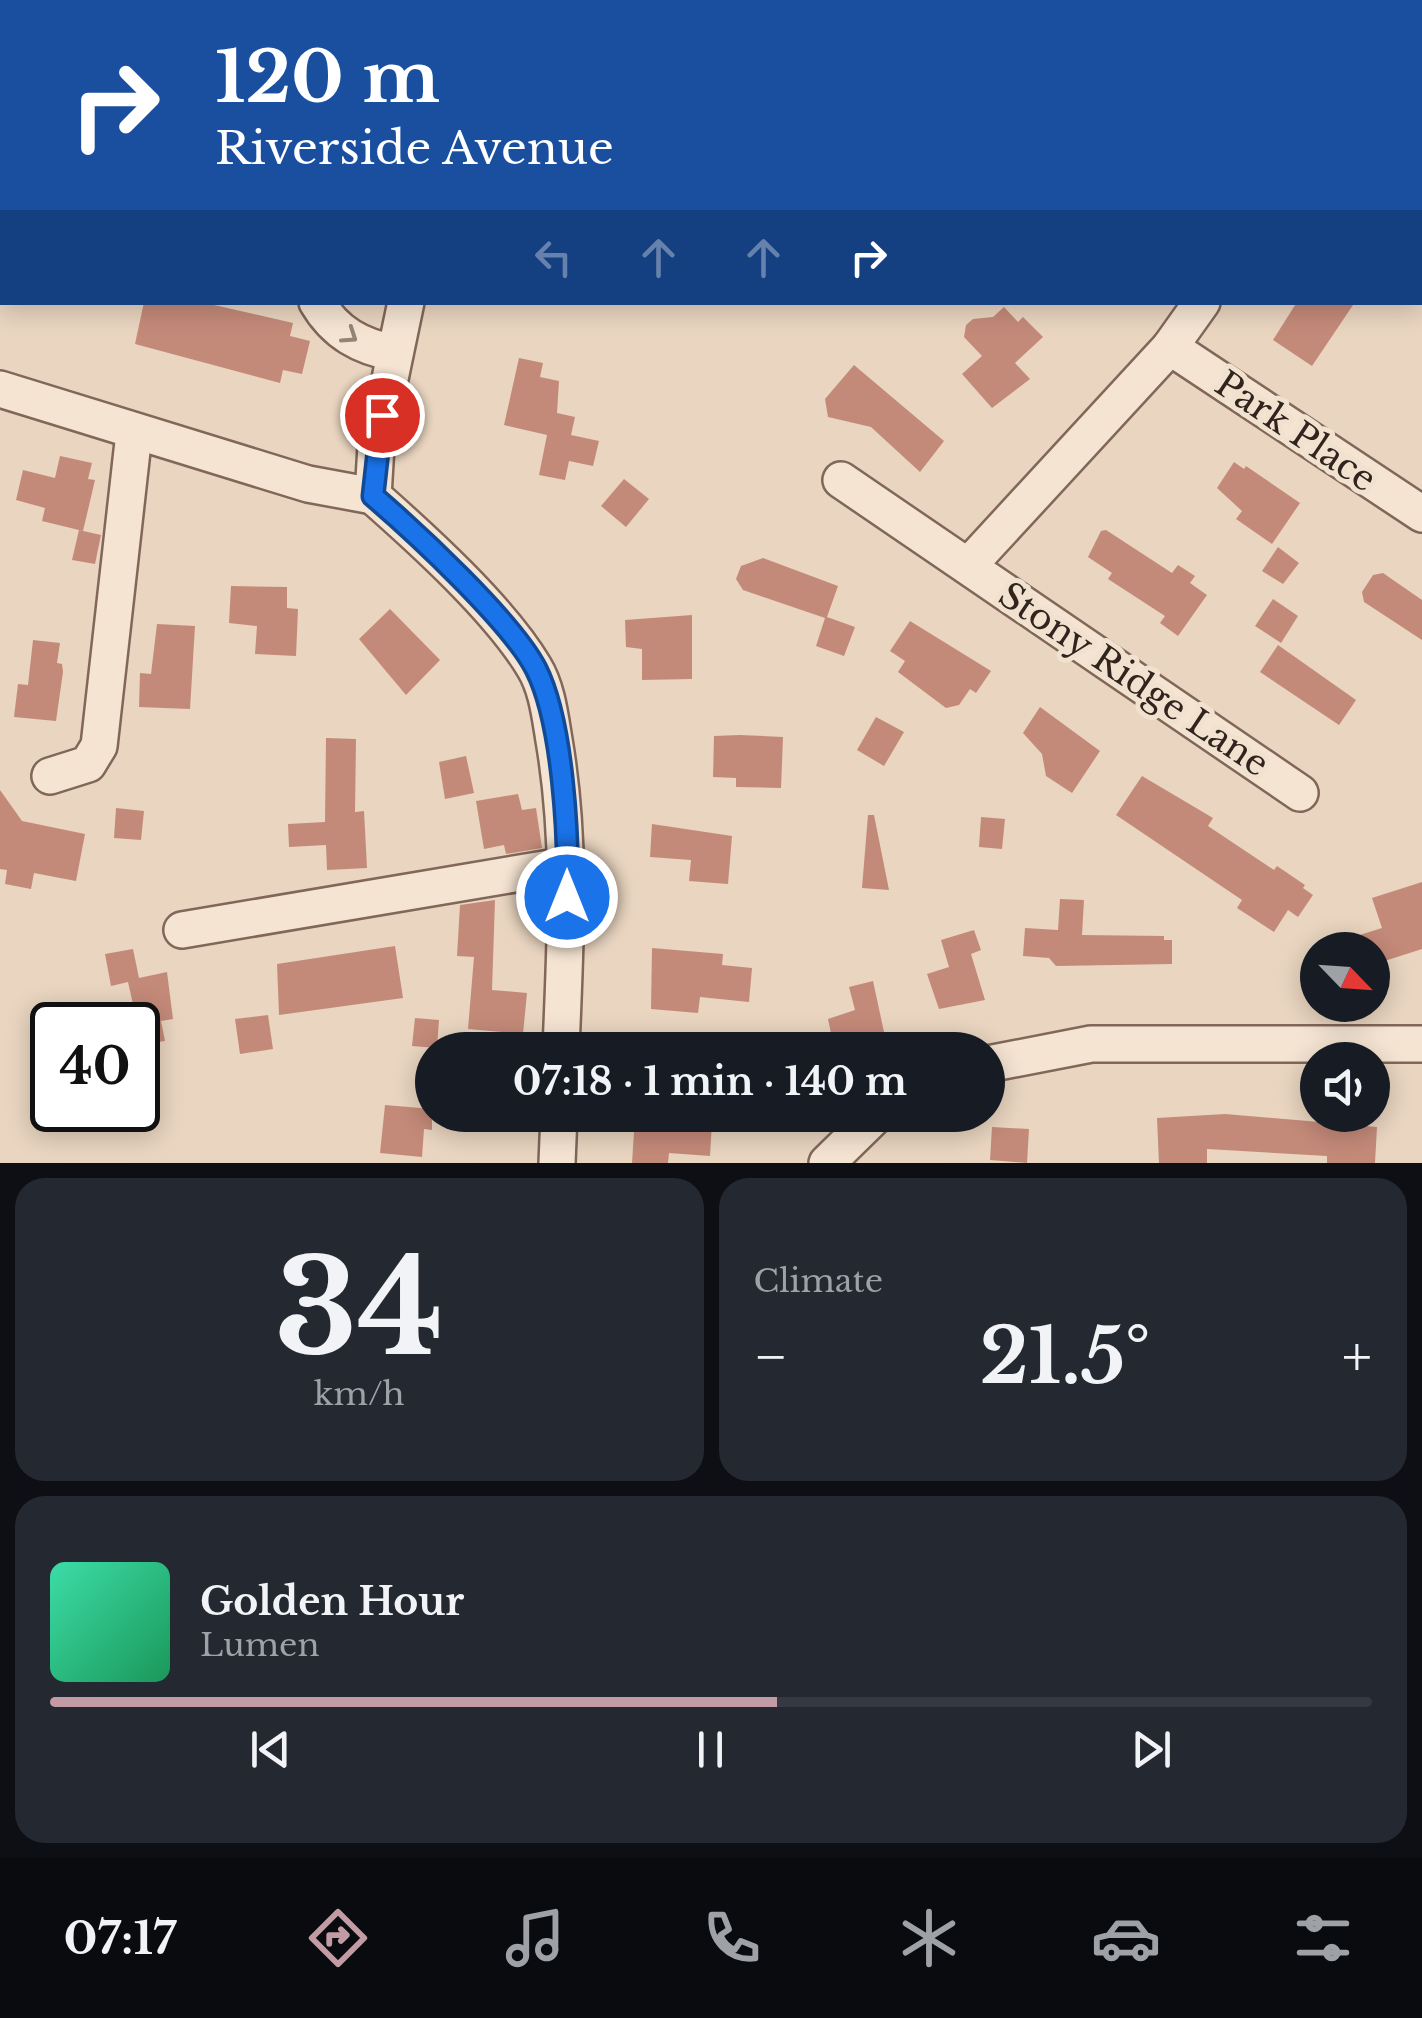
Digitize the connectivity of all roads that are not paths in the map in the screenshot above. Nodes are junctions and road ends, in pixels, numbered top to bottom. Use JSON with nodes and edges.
{"nodes":[{"id":1,"x":319,"y":305,"type":"edge"},
{"id":2,"x":405,"y":305,"type":"edge"},
{"id":3,"x":1200,"y":305,"type":"edge"},
{"id":4,"x":1170,"y":348,"type":"junction"},
{"id":5,"x":395,"y":353,"type":"junction"},
{"id":6,"x":0,"y":389,"type":"edge"},
{"id":7,"x":134,"y":433,"type":"junction"},
{"id":8,"x":841,"y":480,"type":"dead end"},
{"id":9,"x":373,"y":496,"type":"junction"},
{"id":10,"x":1422,"y":514,"type":"edge"},
{"id":11,"x":968,"y":565,"type":"junction"},
{"id":12,"x":50,"y":776,"type":"dead end"},
{"id":13,"x":1300,"y":793,"type":"dead end"},
{"id":14,"x":568,"y":864,"type":"junction"},
{"id":15,"x":182,"y":930,"type":"dead end"},
{"id":16,"x":562,"y":1032,"type":"edge"},
{"id":17,"x":1422,"y":1044,"type":"edge"},
{"id":18,"x":1005,"y":1061,"type":"edge"},
{"id":19,"x":558,"y":1132,"type":"edge"},
{"id":20,"x":859,"y":1132,"type":"edge"},
{"id":21,"x":557,"y":1163,"type":"edge"},
{"id":22,"x":827,"y":1163,"type":"edge"}],
"edges":[{"from":1,"to":5,"type":"street","one_way":true},
{"from":2,"to":5,"type":"street"},
{"from":3,"to":4,"type":"street"},
{"from":4,"to":10,"type":"street","name":"Park Place"},
{"from":4,"to":11,"type":"street"},
{"from":5,"to":9,"type":"street"},
{"from":6,"to":7,"type":"street"},
{"from":7,"to":9,"type":"street"},
{"from":7,"to":12,"type":"street"},
{"from":8,"to":11,"type":"street","name":"Stony Ridge Lane"},
{"from":9,"to":14,"type":"street"},
{"from":11,"to":13,"type":"street","name":"Stony Ridge Lane"},
{"from":14,"to":15,"type":"street"},
{"from":14,"to":16,"type":"street"},
{"from":17,"to":18,"type":"street"},
{"from":19,"to":21,"type":"street"},
{"from":20,"to":22,"type":"street"}]}
